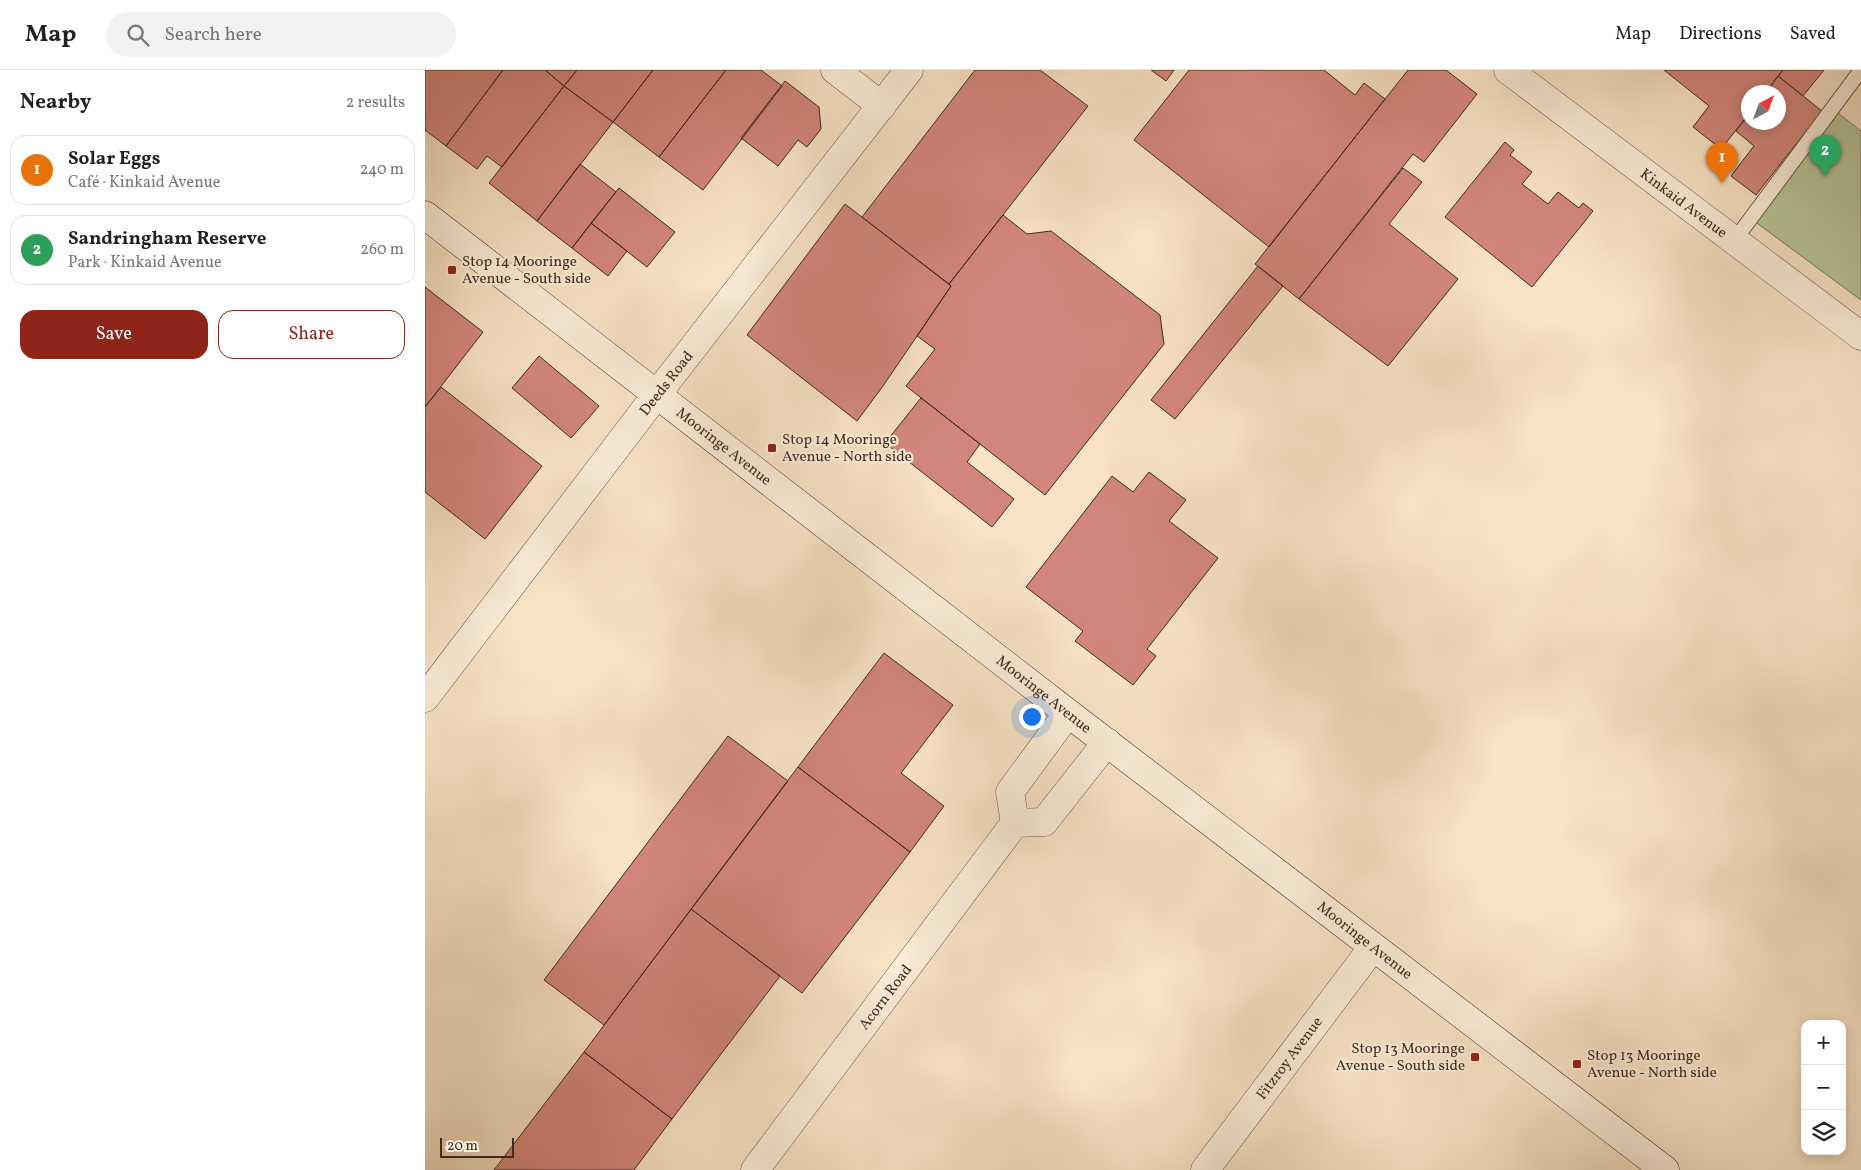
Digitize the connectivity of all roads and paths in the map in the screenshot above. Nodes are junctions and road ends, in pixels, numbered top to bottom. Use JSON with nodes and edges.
{"nodes":[{"id":1,"x":835,"y":70,"type":"edge"},
{"id":2,"x":909,"y":70,"type":"edge"},
{"id":3,"x":1508,"y":70,"type":"edge"},
{"id":4,"x":1861,"y":70,"type":"edge"},
{"id":5,"x":882,"y":106,"type":"junction"},
{"id":6,"x":425,"y":215,"type":"edge"},
{"id":7,"x":1734,"y":241,"type":"junction"},
{"id":8,"x":1861,"y":336,"type":"edge"},
{"id":9,"x":657,"y":394,"type":"junction"},
{"id":10,"x":425,"y":698,"type":"edge"},
{"id":11,"x":1068,"y":713,"type":"junction"},
{"id":12,"x":1107,"y":742,"type":"junction"},
{"id":13,"x":1015,"y":823,"type":"junction"},
{"id":14,"x":1373,"y":947,"type":"junction"},
{"id":15,"x":755,"y":1170,"type":"edge"},
{"id":16,"x":1205,"y":1170,"type":"edge"},
{"id":17,"x":1665,"y":1170,"type":"edge"}],
"edges":[{"from":1,"to":5,"type":"street"},
{"from":2,"to":5,"type":"street","name":"Deeds Road"},
{"from":3,"to":7,"type":"street","name":"Kinkaid Avenue"},
{"from":4,"to":7,"type":"lane"},
{"from":5,"to":9,"type":"street","name":"Deeds Road"},
{"from":6,"to":9,"type":"street","name":"Mooringe Avenue"},
{"from":7,"to":8,"type":"street","name":"Kinkaid Avenue"},
{"from":9,"to":10,"type":"street","name":"Deeds Road"},
{"from":9,"to":11,"type":"street","name":"Mooringe Avenue"},
{"from":11,"to":12,"type":"street","name":"Mooringe Avenue"},
{"from":11,"to":13,"type":"street"},
{"from":12,"to":13,"type":"street"},
{"from":12,"to":14,"type":"street","name":"Mooringe Avenue"},
{"from":13,"to":15,"type":"street","name":"Acorn Road"},
{"from":14,"to":16,"type":"street","name":"Fitzroy Avenue"},
{"from":14,"to":17,"type":"street","name":"Mooringe Avenue"}]}
